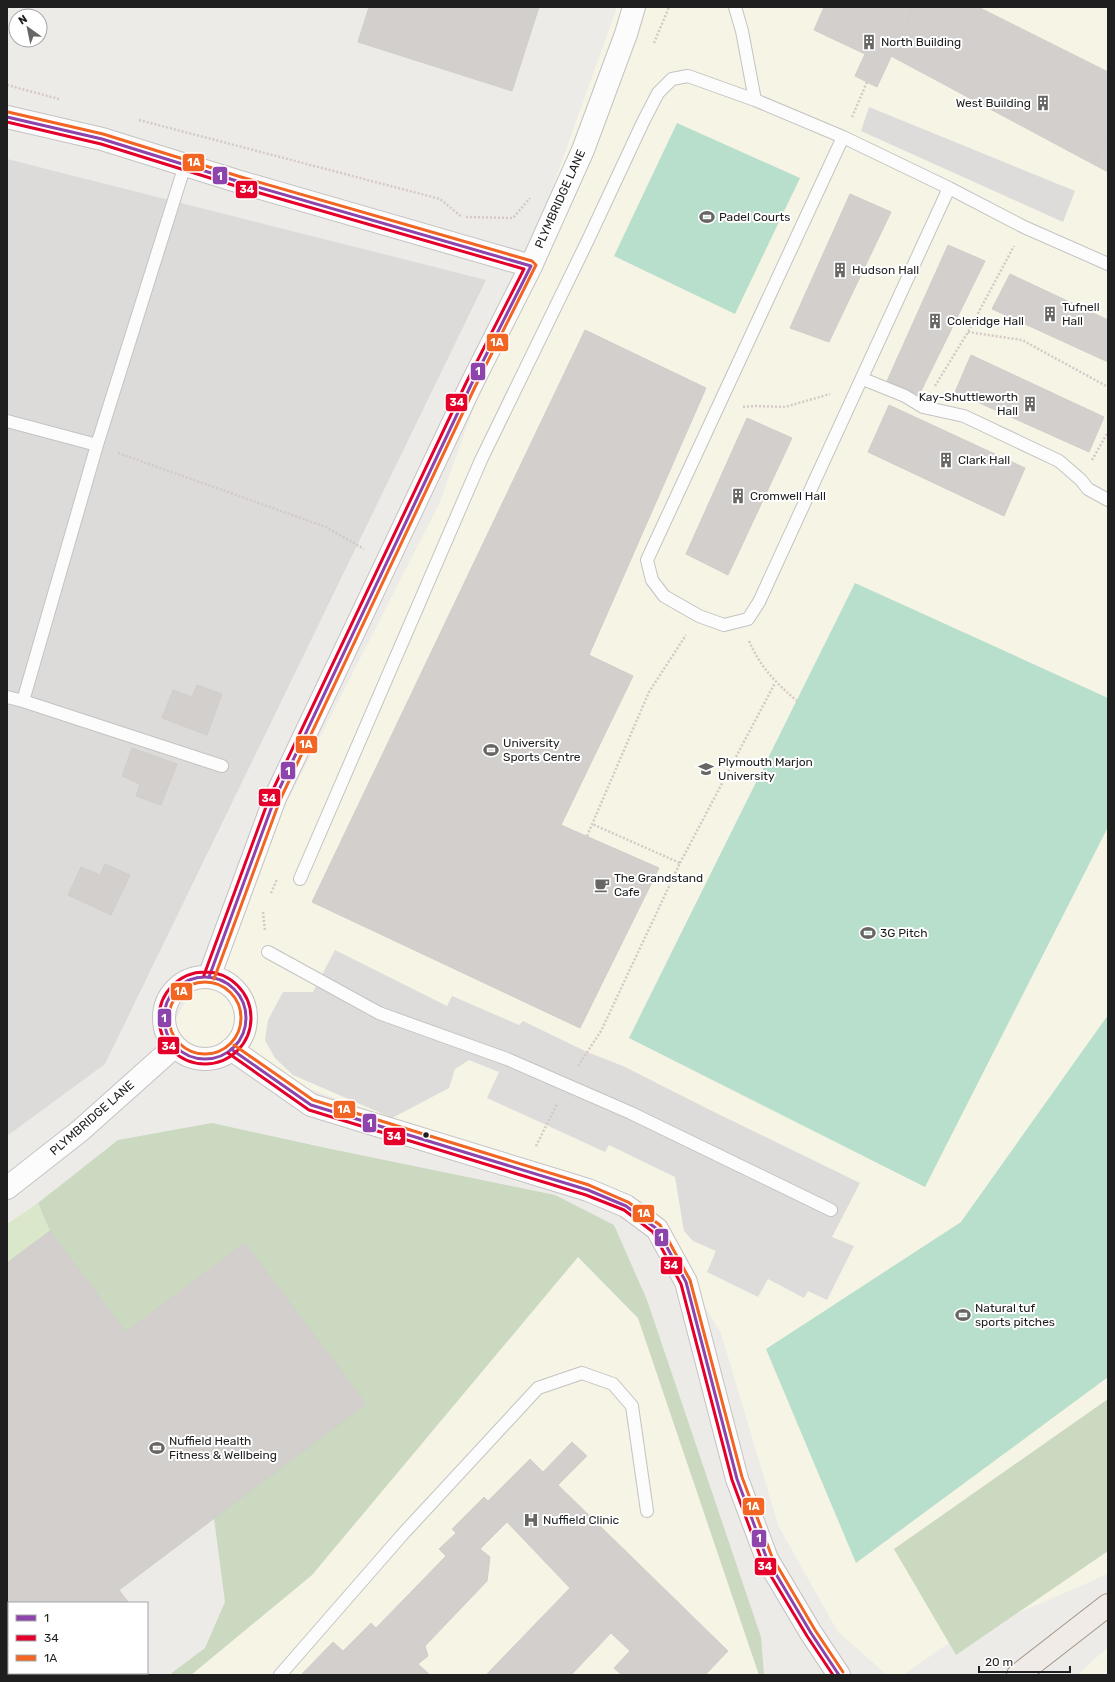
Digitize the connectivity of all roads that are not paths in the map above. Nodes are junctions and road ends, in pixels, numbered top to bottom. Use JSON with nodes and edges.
{"nodes":[{"id":1,"x":634,"y":7,"type":"edge"},
{"id":2,"x":735,"y":7,"type":"edge"},
{"id":3,"x":755,"y":100,"type":"junction"},
{"id":4,"x":7,"y":117,"type":"edge"},
{"id":5,"x":843,"y":138,"type":"junction"},
{"id":6,"x":185,"y":165,"type":"junction"},
{"id":7,"x":949,"y":188,"type":"junction"},
{"id":8,"x":1108,"y":264,"type":"edge"},
{"id":9,"x":531,"y":266,"type":"junction"},
{"id":10,"x":861,"y":383,"type":"junction"},
{"id":11,"x":7,"y":421,"type":"edge"},
{"id":12,"x":97,"y":445,"type":"junction"},
{"id":13,"x":1108,"y":500,"type":"edge"},
{"id":14,"x":7,"y":697,"type":"edge"},
{"id":15,"x":23,"y":701,"type":"junction"},
{"id":16,"x":222,"y":766,"type":"dead end"},
{"id":17,"x":300,"y":879,"type":"dead end"},
{"id":18,"x":268,"y":952,"type":"dead end"},
{"id":19,"x":208,"y":977,"type":"junction"},
{"id":20,"x":175,"y":1046,"type":"junction"},
{"id":21,"x":231,"y":1049,"type":"junction"},
{"id":22,"x":7,"y":1188,"type":"edge"},
{"id":23,"x":831,"y":1210,"type":"dead end"},
{"id":24,"x":647,"y":1511,"type":"dead end"},
{"id":25,"x":1108,"y":1605,"type":"edge"},
{"id":26,"x":280,"y":1675,"type":"edge"},
{"id":27,"x":839,"y":1675,"type":"edge"},
{"id":28,"x":1018,"y":1675,"type":"edge"}],
"edges":[{"from":1,"to":9,"type":"street","name":"PLYMBRIDGE LANE"},
{"from":2,"to":3,"type":"lane"},
{"from":3,"to":5,"type":"lane"},
{"from":3,"to":17,"type":"lane"},
{"from":4,"to":6,"type":"street"},
{"from":5,"to":7,"type":"lane"},
{"from":5,"to":10,"type":"lane"},
{"from":6,"to":9,"type":"street"},
{"from":6,"to":12,"type":"lane"},
{"from":7,"to":8,"type":"lane"},
{"from":7,"to":10,"type":"lane"},
{"from":9,"to":19,"type":"street","name":"PLYMBRIDGE LANE"},
{"from":10,"to":13,"type":"lane"},
{"from":11,"to":12,"type":"lane"},
{"from":12,"to":15,"type":"lane"},
{"from":14,"to":15,"type":"lane"},
{"from":15,"to":16,"type":"lane"},
{"from":18,"to":23,"type":"lane"},
{"from":19,"to":20,"type":"street"},
{"from":19,"to":21,"type":"street"},
{"from":20,"to":21,"type":"street"},
{"from":20,"to":22,"type":"street","name":"PLYMBRIDGE LANE"},
{"from":21,"to":27,"type":"street"},
{"from":24,"to":26,"type":"lane"},
{"from":25,"to":28,"type":"main road"}]}
